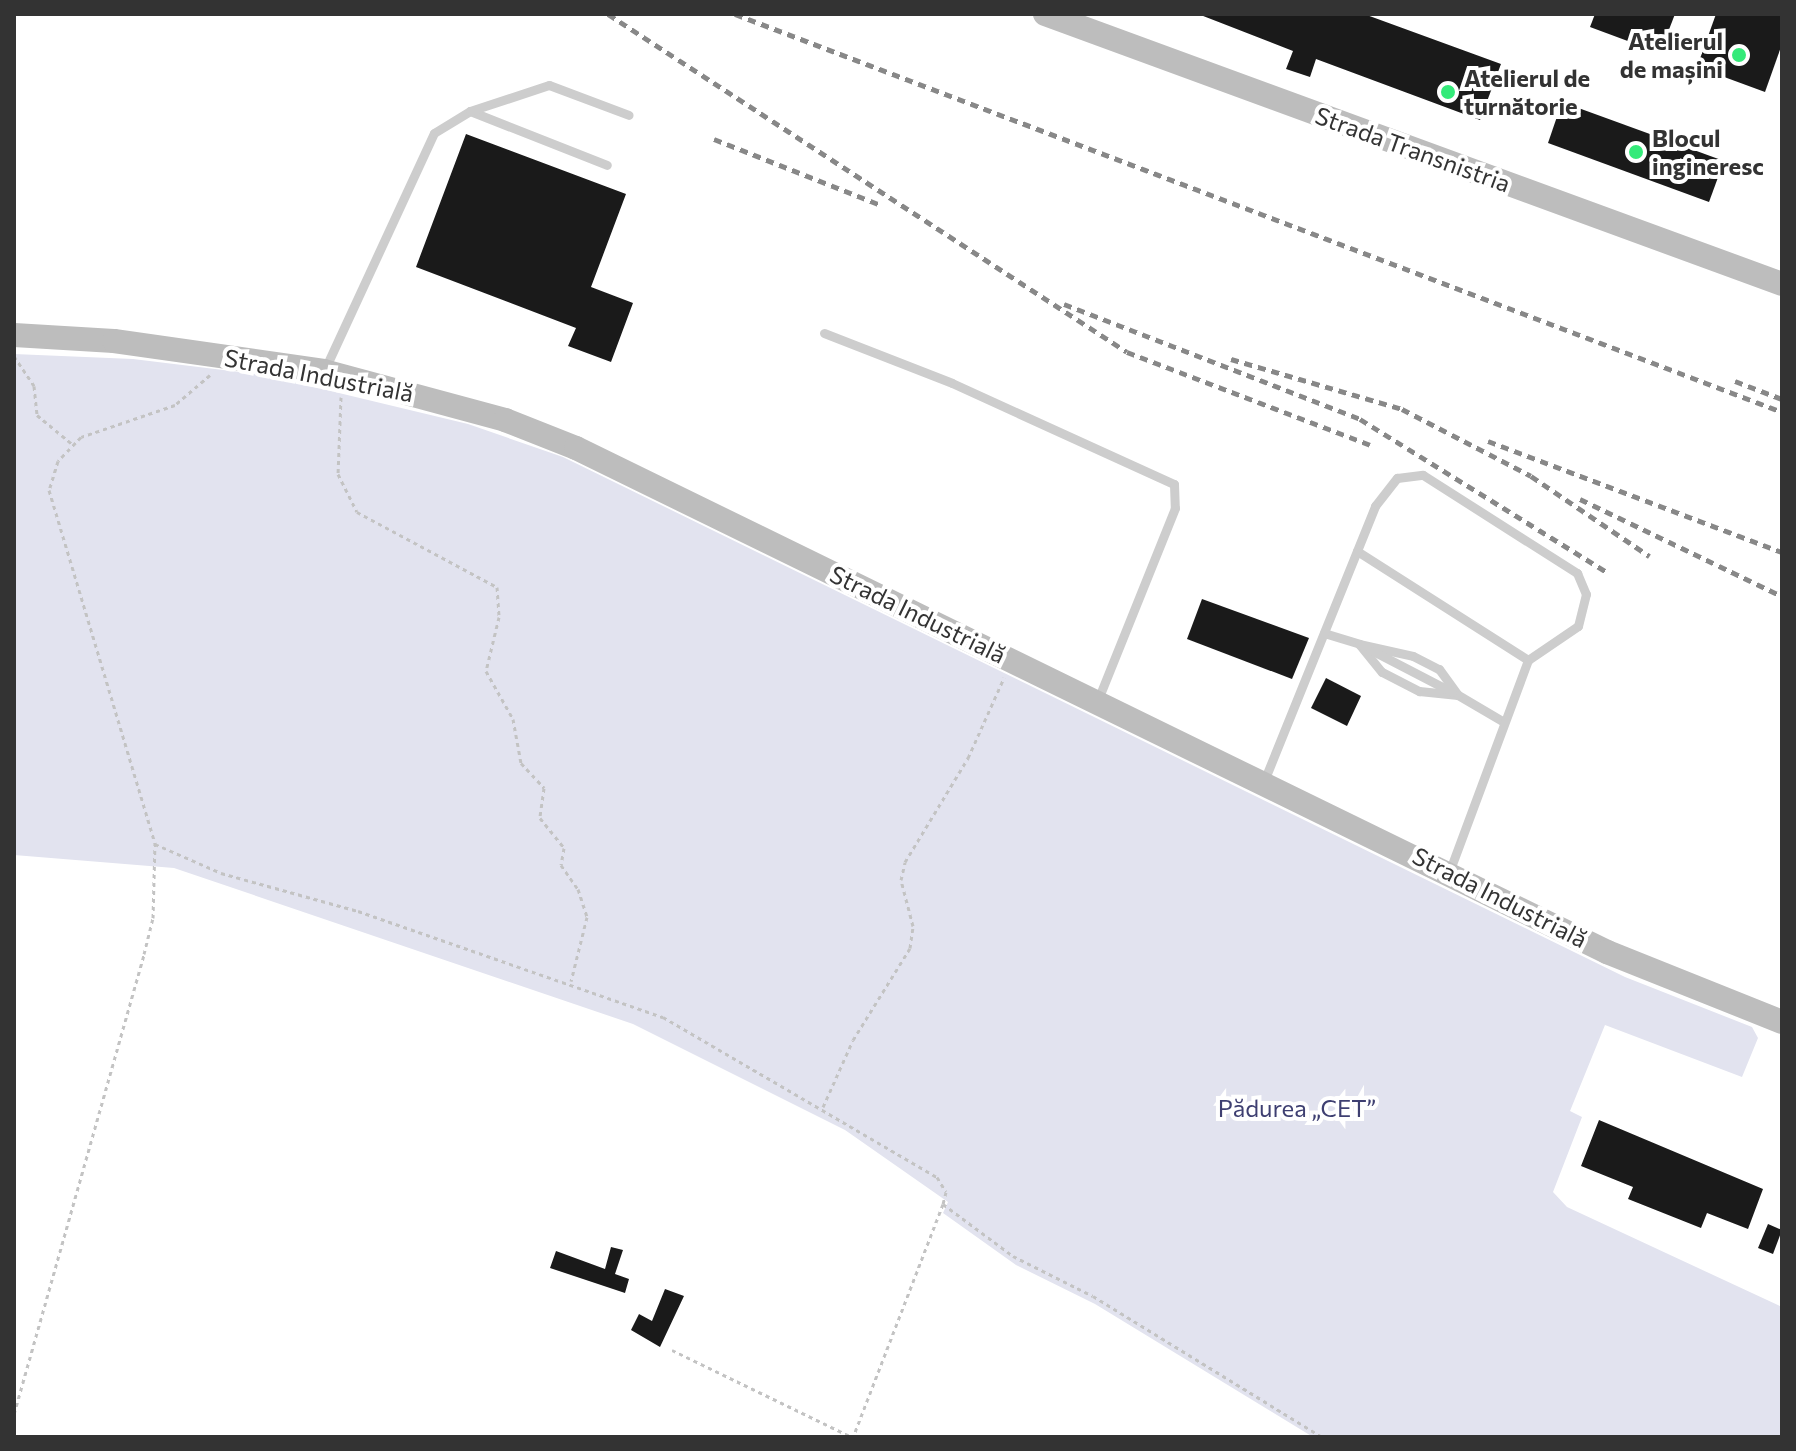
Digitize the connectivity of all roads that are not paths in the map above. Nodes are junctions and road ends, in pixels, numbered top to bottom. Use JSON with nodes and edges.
{"nodes":[{"id":1,"x":1045,"y":14,"type":"edge"},
{"id":2,"x":470,"y":111,"type":"junction"},
{"id":3,"x":629,"y":115,"type":"dead end"},
{"id":4,"x":607,"y":165,"type":"dead end"},
{"id":5,"x":1782,"y":284,"type":"edge"},
{"id":6,"x":824,"y":333,"type":"dead end"},
{"id":7,"x":14,"y":335,"type":"edge"},
{"id":8,"x":330,"y":372,"type":"junction"},
{"id":9,"x":1357,"y":551,"type":"junction"},
{"id":10,"x":1324,"y":633,"type":"junction"},
{"id":11,"x":1359,"y":644,"type":"junction"},
{"id":12,"x":1528,"y":660,"type":"junction"},
{"id":13,"x":1458,"y":695,"type":"junction"},
{"id":14,"x":1097,"y":702,"type":"junction"},
{"id":15,"x":1504,"y":722,"type":"junction"},
{"id":16,"x":1263,"y":782,"type":"junction"},
{"id":17,"x":1450,"y":870,"type":"junction"},
{"id":18,"x":1782,"y":1022,"type":"edge"}],
"edges":[{"from":1,"to":5,"type":"street","name":"Strada Transnistria"},
{"from":2,"to":3,"type":"lane"},
{"from":2,"to":4,"type":"lane"},
{"from":2,"to":8,"type":"lane"},
{"from":6,"to":14,"type":"lane"},
{"from":7,"to":8,"type":"street","name":"Strada Industrială"},
{"from":8,"to":14,"type":"street","name":"Strada Industrială"},
{"from":9,"to":10,"type":"lane"},
{"from":9,"to":12,"type":"lane"},
{"from":9,"to":12,"type":"lane"},
{"from":10,"to":11,"type":"lane"},
{"from":10,"to":16,"type":"lane"},
{"from":11,"to":13,"type":"lane"},
{"from":11,"to":13,"type":"lane"},
{"from":12,"to":15,"type":"lane"},
{"from":13,"to":15,"type":"lane"},
{"from":14,"to":16,"type":"street","name":"Strada Industrială"},
{"from":15,"to":17,"type":"lane"},
{"from":16,"to":17,"type":"street","name":"Strada Industrială"},
{"from":17,"to":18,"type":"street","name":"Strada Industrială"}]}
